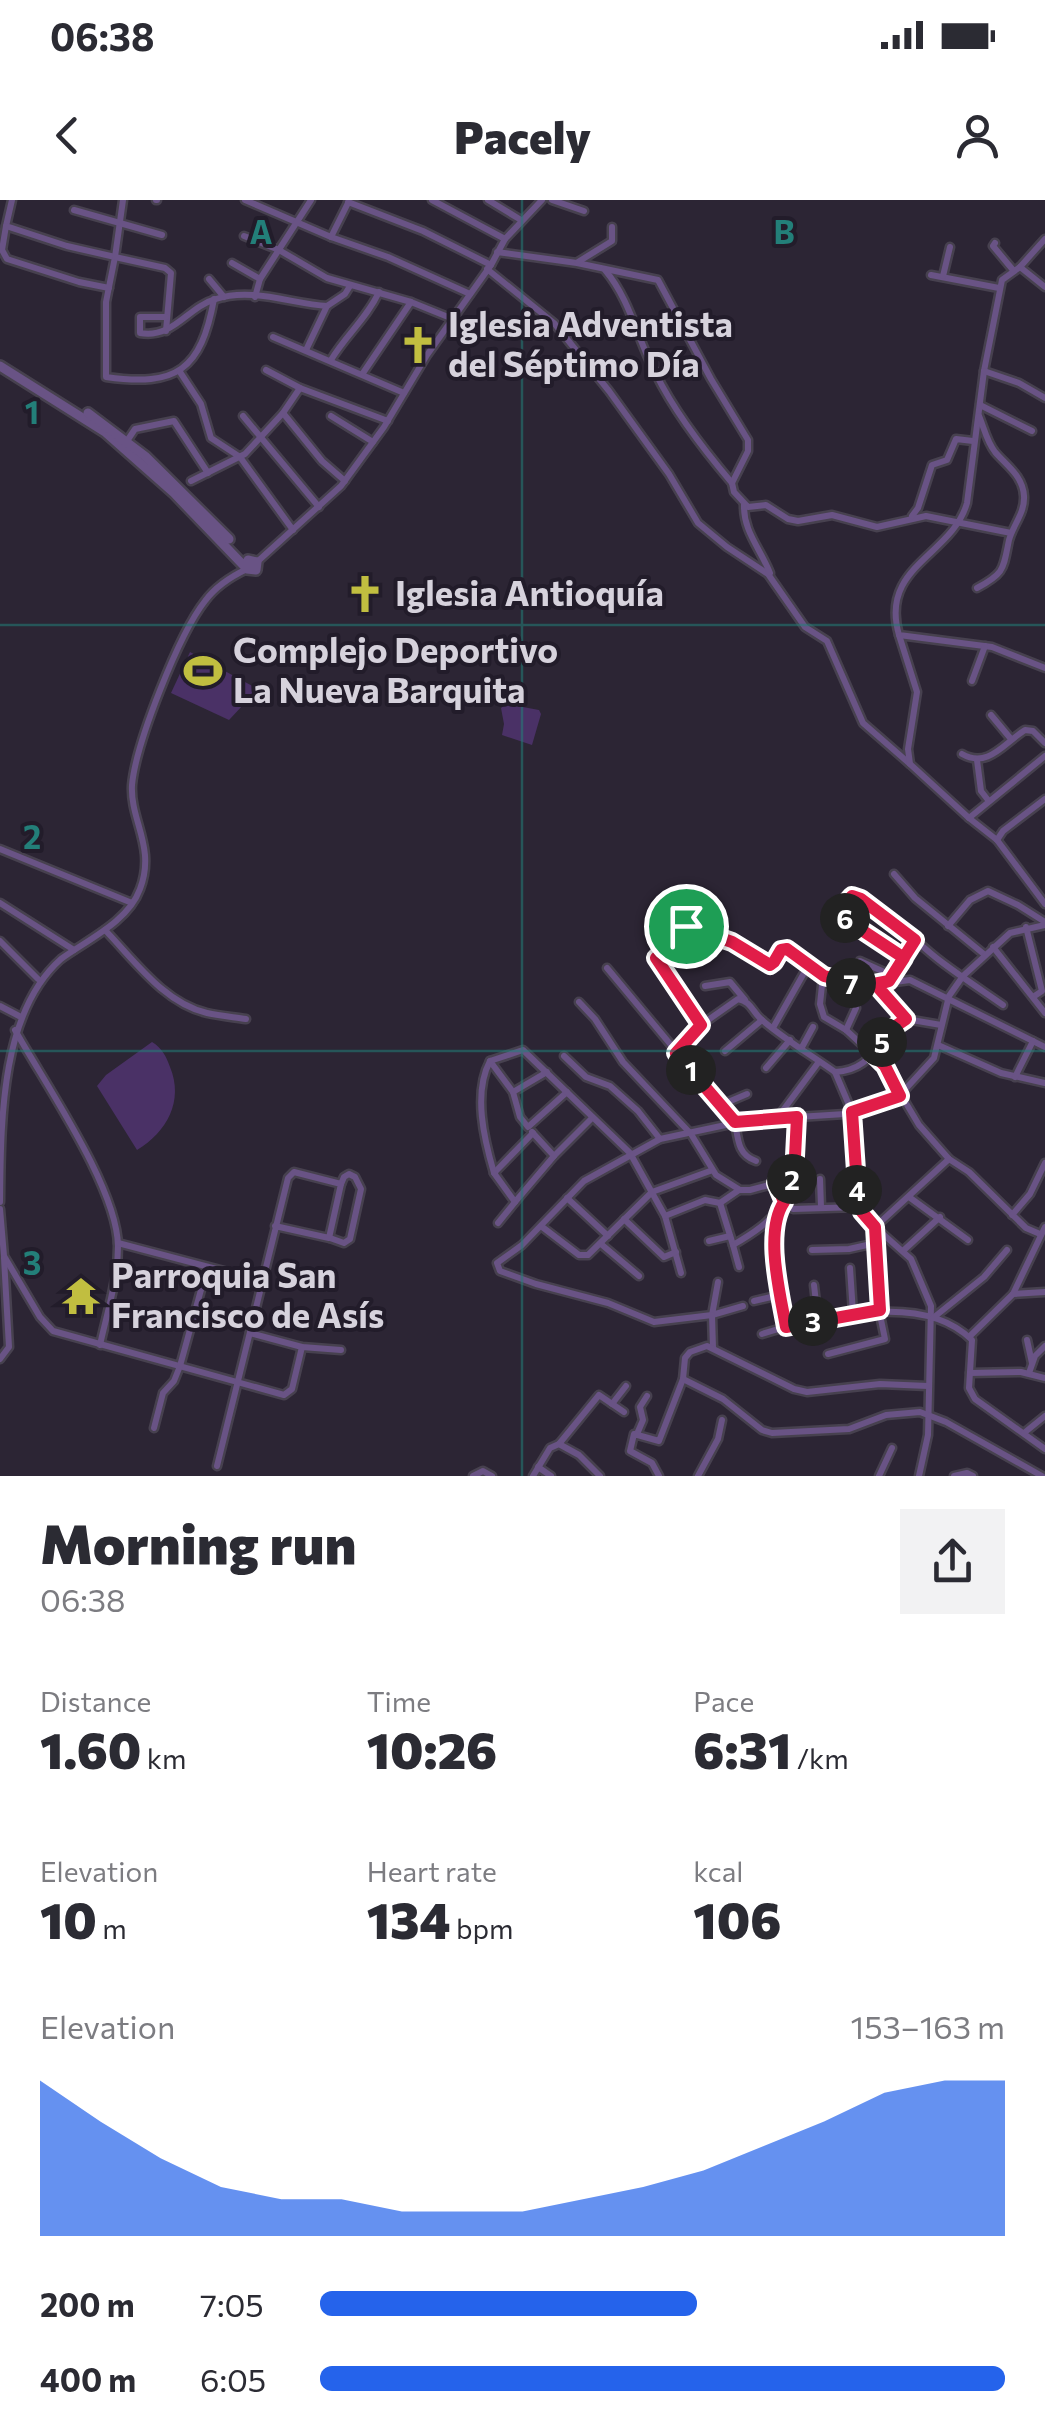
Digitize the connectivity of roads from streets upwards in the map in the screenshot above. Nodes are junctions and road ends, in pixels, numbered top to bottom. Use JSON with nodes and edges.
{"nodes":[{"id":1,"x":12,"y":200,"type":"edge"},
{"id":2,"x":123,"y":200,"type":"edge"},
{"id":3,"x":244,"y":200,"type":"edge"},
{"id":4,"x":311,"y":200,"type":"edge"},
{"id":5,"x":432,"y":200,"type":"edge"},
{"id":6,"x":488,"y":200,"type":"edge"},
{"id":7,"x":552,"y":200,"type":"edge"},
{"id":8,"x":349,"y":201,"type":"edge"},
{"id":9,"x":536,"y":202,"type":"edge"},
{"id":10,"x":268,"y":204,"type":"edge"},
{"id":11,"x":74,"y":210,"type":"dead end"},
{"id":12,"x":584,"y":211,"type":"dead end"},
{"id":13,"x":522,"y":221,"type":"junction"},
{"id":14,"x":297,"y":222,"type":"junction"},
{"id":15,"x":120,"y":225,"type":"junction"},
{"id":16,"x":6,"y":226,"type":"junction"},
{"id":17,"x":612,"y":227,"type":"dead end"},
{"id":18,"x":162,"y":235,"type":"dead end"},
{"id":19,"x":244,"y":236,"type":"dead end"},
{"id":20,"x":331,"y":237,"type":"junction"},
{"id":21,"x":1045,"y":239,"type":"edge"},
{"id":22,"x":505,"y":240,"type":"junction"},
{"id":23,"x":995,"y":243,"type":"dead end"},
{"id":24,"x":950,"y":247,"type":"dead end"},
{"id":25,"x":278,"y":250,"type":"junction"},
{"id":26,"x":498,"y":252,"type":"junction"},
{"id":27,"x":115,"y":256,"type":"junction"},
{"id":28,"x":232,"y":263,"type":"dead end"},
{"id":29,"x":577,"y":263,"type":"junction"},
{"id":30,"x":489,"y":267,"type":"junction"},
{"id":31,"x":604,"y":268,"type":"junction"},
{"id":32,"x":1017,"y":268,"type":"junction"},
{"id":33,"x":932,"y":275,"type":"dead end"},
{"id":34,"x":944,"y":276,"type":"junction"},
{"id":35,"x":209,"y":279,"type":"dead end"},
{"id":36,"x":260,"y":279,"type":"junction"},
{"id":37,"x":350,"y":286,"type":"junction"},
{"id":38,"x":1045,"y":286,"type":"edge"},
{"id":39,"x":109,"y":288,"type":"junction"},
{"id":40,"x":999,"y":288,"type":"junction"},
{"id":41,"x":380,"y":292,"type":"junction"},
{"id":42,"x":470,"y":294,"type":"junction"},
{"id":43,"x":224,"y":297,"type":"junction"},
{"id":44,"x":254,"y":297,"type":"junction"},
{"id":45,"x":214,"y":299,"type":"junction"},
{"id":46,"x":410,"y":302,"type":"junction"},
{"id":47,"x":327,"y":306,"type":"junction"},
{"id":48,"x":166,"y":317,"type":"junction"},
{"id":49,"x":454,"y":319,"type":"junction"},
{"id":50,"x":166,"y":332,"type":"junction"},
{"id":51,"x":274,"y":337,"type":"dead end"},
{"id":52,"x":306,"y":350,"type":"junction"},
{"id":53,"x":331,"y":360,"type":"junction"},
{"id":54,"x":0,"y":364,"type":"edge"},
{"id":55,"x":266,"y":370,"type":"dead end"},
{"id":56,"x":984,"y":371,"type":"junction"},
{"id":57,"x":180,"y":372,"type":"junction"},
{"id":58,"x":363,"y":373,"type":"junction"},
{"id":59,"x":300,"y":388,"type":"junction"},
{"id":60,"x":404,"y":393,"type":"junction"},
{"id":61,"x":1045,"y":398,"type":"edge"},
{"id":62,"x":980,"y":404,"type":"junction"},
{"id":63,"x":283,"y":414,"type":"junction"},
{"id":64,"x":979,"y":415,"type":"junction"},
{"id":65,"x":243,"y":416,"type":"dead end"},
{"id":66,"x":331,"y":416,"type":"dead end"},
{"id":67,"x":388,"y":421,"type":"junction"},
{"id":68,"x":107,"y":429,"type":"junction"},
{"id":69,"x":1032,"y":431,"type":"dead end"},
{"id":70,"x":262,"y":436,"type":"junction"},
{"id":71,"x":126,"y":441,"type":"junction"},
{"id":72,"x":974,"y":441,"type":"junction"},
{"id":73,"x":373,"y":442,"type":"junction"},
{"id":74,"x":240,"y":457,"type":"junction"},
{"id":75,"x":208,"y":472,"type":"junction"},
{"id":76,"x":191,"y":481,"type":"dead end"},
{"id":77,"x":345,"y":481,"type":"junction"},
{"id":78,"x":732,"y":483,"type":"junction"},
{"id":79,"x":744,"y":504,"type":"junction"},
{"id":80,"x":320,"y":506,"type":"junction"},
{"id":81,"x":912,"y":516,"type":"junction"},
{"id":82,"x":962,"y":520,"type":"junction"},
{"id":83,"x":294,"y":530,"type":"junction"},
{"id":84,"x":1011,"y":532,"type":"junction"},
{"id":85,"x":249,"y":564,"type":"junction"},
{"id":86,"x":772,"y":578,"type":"junction"},
{"id":87,"x":977,"y":588,"type":"dead end"},
{"id":88,"x":899,"y":635,"type":"junction"},
{"id":89,"x":985,"y":646,"type":"junction"},
{"id":90,"x":1045,"y":668,"type":"edge"},
{"id":91,"x":972,"y":681,"type":"dead end"},
{"id":92,"x":991,"y":716,"type":"dead end"},
{"id":93,"x":1043,"y":738,"type":"edge"},
{"id":94,"x":1011,"y":739,"type":"junction"},
{"id":95,"x":962,"y":754,"type":"dead end"},
{"id":96,"x":1045,"y":756,"type":"edge"},
{"id":97,"x":977,"y":760,"type":"junction"},
{"id":98,"x":910,"y":764,"type":"junction"},
{"id":99,"x":1045,"y":798,"type":"edge"},
{"id":100,"x":988,"y":800,"type":"junction"},
{"id":101,"x":969,"y":818,"type":"junction"},
{"id":102,"x":997,"y":840,"type":"junction"},
{"id":103,"x":0,"y":849,"type":"edge"},
{"id":104,"x":894,"y":874,"type":"dead end"},
{"id":105,"x":132,"y":903,"type":"junction"},
{"id":106,"x":1045,"y":904,"type":"edge"},
{"id":107,"x":1,"y":906,"type":"edge"},
{"id":108,"x":1045,"y":924,"type":"edge"},
{"id":109,"x":686,"y":926,"type":"junction"},
{"id":110,"x":948,"y":926,"type":"junction"},
{"id":111,"x":1026,"y":928,"type":"junction"},
{"id":112,"x":105,"y":930,"type":"junction"},
{"id":113,"x":655,"y":933,"type":"dead end"},
{"id":114,"x":915,"y":940,"type":"junction"},
{"id":115,"x":0,"y":941,"type":"edge"},
{"id":116,"x":993,"y":948,"type":"junction"},
{"id":117,"x":74,"y":950,"type":"junction"},
{"id":118,"x":986,"y":955,"type":"junction"},
{"id":119,"x":904,"y":958,"type":"junction"},
{"id":120,"x":860,"y":960,"type":"dead end"},
{"id":121,"x":808,"y":966,"type":"junction"},
{"id":122,"x":607,"y":968,"type":"dead end"},
{"id":123,"x":824,"y":976,"type":"junction"},
{"id":124,"x":963,"y":976,"type":"junction"},
{"id":125,"x":891,"y":978,"type":"junction"},
{"id":126,"x":38,"y":979,"type":"junction"},
{"id":127,"x":876,"y":985,"type":"junction"},
{"id":128,"x":705,"y":986,"type":"dead end"},
{"id":129,"x":949,"y":996,"type":"junction"},
{"id":130,"x":1033,"y":997,"type":"junction"},
{"id":131,"x":746,"y":1001,"type":"junction"},
{"id":132,"x":579,"y":1002,"type":"dead end"},
{"id":133,"x":1003,"y":1005,"type":"dead end"},
{"id":134,"x":0,"y":1006,"type":"edge"},
{"id":135,"x":856,"y":1008,"type":"dead end"},
{"id":136,"x":1045,"y":1013,"type":"edge"},
{"id":137,"x":19,"y":1016,"type":"junction"},
{"id":138,"x":246,"y":1018,"type":"dead end"},
{"id":139,"x":906,"y":1019,"type":"junction"},
{"id":140,"x":762,"y":1020,"type":"junction"},
{"id":141,"x":701,"y":1025,"type":"junction"},
{"id":142,"x":941,"y":1025,"type":"junction"},
{"id":143,"x":774,"y":1026,"type":"junction"},
{"id":144,"x":813,"y":1027,"type":"dead end"},
{"id":145,"x":15,"y":1030,"type":"junction"},
{"id":146,"x":846,"y":1030,"type":"junction"},
{"id":147,"x":790,"y":1040,"type":"junction"},
{"id":148,"x":1033,"y":1041,"type":"junction"},
{"id":149,"x":938,"y":1046,"type":"junction"},
{"id":150,"x":1045,"y":1047,"type":"edge"},
{"id":151,"x":801,"y":1049,"type":"junction"},
{"id":152,"x":4,"y":1050,"type":"edge"},
{"id":153,"x":726,"y":1051,"type":"dead end"},
{"id":154,"x":676,"y":1053,"type":"junction"},
{"id":155,"x":873,"y":1054,"type":"junction"},
{"id":156,"x":564,"y":1056,"type":"dead end"},
{"id":157,"x":490,"y":1061,"type":"junction"},
{"id":158,"x":818,"y":1062,"type":"junction"},
{"id":159,"x":766,"y":1068,"type":"dead end"},
{"id":160,"x":546,"y":1072,"type":"junction"},
{"id":161,"x":835,"y":1072,"type":"junction"},
{"id":162,"x":1015,"y":1077,"type":"junction"},
{"id":163,"x":1045,"y":1083,"type":"edge"},
{"id":164,"x":513,"y":1092,"type":"junction"},
{"id":165,"x":567,"y":1092,"type":"junction"},
{"id":166,"x":746,"y":1094,"type":"dead end"},
{"id":167,"x":900,"y":1096,"type":"junction"},
{"id":168,"x":1,"y":1097,"type":"edge"},
{"id":169,"x":721,"y":1106,"type":"junction"},
{"id":170,"x":852,"y":1112,"type":"junction"},
{"id":171,"x":778,"y":1117,"type":"junction"},
{"id":172,"x":797,"y":1117,"type":"junction"},
{"id":173,"x":592,"y":1118,"type":"junction"},
{"id":174,"x":735,"y":1122,"type":"junction"},
{"id":175,"x":531,"y":1130,"type":"junction"},
{"id":176,"x":692,"y":1134,"type":"junction"},
{"id":177,"x":1,"y":1139,"type":"edge"},
{"id":178,"x":660,"y":1139,"type":"junction"},
{"id":179,"x":630,"y":1153,"type":"junction"},
{"id":180,"x":554,"y":1156,"type":"junction"},
{"id":181,"x":949,"y":1160,"type":"junction"},
{"id":182,"x":756,"y":1161,"type":"dead end"},
{"id":183,"x":1045,"y":1163,"type":"edge"},
{"id":184,"x":0,"y":1169,"type":"edge"},
{"id":185,"x":710,"y":1170,"type":"junction"},
{"id":186,"x":494,"y":1172,"type":"junction"},
{"id":187,"x":820,"y":1179,"type":"dead end"},
{"id":188,"x":776,"y":1183,"type":"junction"},
{"id":189,"x":341,"y":1184,"type":"junction"},
{"id":190,"x":740,"y":1190,"type":"junction"},
{"id":191,"x":652,"y":1192,"type":"junction"},
{"id":192,"x":909,"y":1197,"type":"junction"},
{"id":193,"x":567,"y":1198,"type":"junction"},
{"id":194,"x":515,"y":1202,"type":"junction"},
{"id":195,"x":784,"y":1202,"type":"junction"},
{"id":196,"x":720,"y":1203,"type":"junction"},
{"id":197,"x":0,"y":1205,"type":"edge"},
{"id":198,"x":859,"y":1207,"type":"junction"},
{"id":199,"x":821,"y":1208,"type":"junction"},
{"id":200,"x":779,"y":1210,"type":"junction"},
{"id":201,"x":1012,"y":1215,"type":"junction"},
{"id":202,"x":666,"y":1216,"type":"junction"},
{"id":203,"x":940,"y":1217,"type":"junction"},
{"id":204,"x":624,"y":1219,"type":"junction"},
{"id":205,"x":498,"y":1223,"type":"dead end"},
{"id":206,"x":275,"y":1226,"type":"junction"},
{"id":207,"x":541,"y":1226,"type":"junction"},
{"id":208,"x":875,"y":1227,"type":"junction"},
{"id":209,"x":1042,"y":1231,"type":"edge"},
{"id":210,"x":608,"y":1236,"type":"junction"},
{"id":211,"x":730,"y":1236,"type":"junction"},
{"id":212,"x":330,"y":1238,"type":"junction"},
{"id":213,"x":968,"y":1240,"type":"dead end"},
{"id":214,"x":709,"y":1241,"type":"dead end"},
{"id":215,"x":118,"y":1243,"type":"junction"},
{"id":216,"x":876,"y":1243,"type":"junction"},
{"id":217,"x":600,"y":1244,"type":"junction"},
{"id":218,"x":733,"y":1245,"type":"junction"},
{"id":219,"x":812,"y":1250,"type":"dead end"},
{"id":220,"x":904,"y":1250,"type":"junction"},
{"id":221,"x":1007,"y":1250,"type":"dead end"},
{"id":222,"x":676,"y":1252,"type":"junction"},
{"id":223,"x":2,"y":1256,"type":"edge"},
{"id":224,"x":739,"y":1267,"type":"dead end"},
{"id":225,"x":207,"y":1268,"type":"junction"},
{"id":226,"x":850,"y":1268,"type":"dead end"},
{"id":227,"x":682,"y":1272,"type":"dead end"},
{"id":228,"x":639,"y":1276,"type":"dead end"},
{"id":229,"x":262,"y":1282,"type":"junction"},
{"id":230,"x":718,"y":1282,"type":"dead end"},
{"id":231,"x":814,"y":1286,"type":"dead end"},
{"id":232,"x":1045,"y":1292,"type":"edge"},
{"id":233,"x":1012,"y":1294,"type":"junction"},
{"id":234,"x":780,"y":1295,"type":"junction"},
{"id":235,"x":754,"y":1301,"type":"dead end"},
{"id":236,"x":4,"y":1306,"type":"edge"},
{"id":237,"x":744,"y":1306,"type":"dead end"},
{"id":238,"x":880,"y":1310,"type":"junction"},
{"id":239,"x":712,"y":1314,"type":"junction"},
{"id":240,"x":853,"y":1314,"type":"junction"},
{"id":241,"x":933,"y":1318,"type":"junction"},
{"id":242,"x":818,"y":1320,"type":"junction"},
{"id":243,"x":786,"y":1327,"type":"junction"},
{"id":244,"x":250,"y":1333,"type":"junction"},
{"id":245,"x":762,"y":1334,"type":"dead end"},
{"id":246,"x":970,"y":1336,"type":"junction"},
{"id":247,"x":1027,"y":1340,"type":"dead end"},
{"id":248,"x":100,"y":1345,"type":"junction"},
{"id":249,"x":1045,"y":1346,"type":"edge"},
{"id":250,"x":302,"y":1347,"type":"junction"},
{"id":251,"x":712,"y":1348,"type":"junction"},
{"id":252,"x":341,"y":1350,"type":"dead end"},
{"id":253,"x":828,"y":1354,"type":"dead end"},
{"id":254,"x":0,"y":1360,"type":"edge"},
{"id":255,"x":1032,"y":1363,"type":"junction"},
{"id":256,"x":180,"y":1366,"type":"junction"},
{"id":257,"x":1029,"y":1373,"type":"junction"},
{"id":258,"x":970,"y":1374,"type":"junction"},
{"id":259,"x":1045,"y":1378,"type":"edge"},
{"id":260,"x":683,"y":1379,"type":"junction"},
{"id":261,"x":236,"y":1381,"type":"junction"},
{"id":262,"x":626,"y":1386,"type":"dead end"},
{"id":263,"x":928,"y":1386,"type":"junction"},
{"id":264,"x":648,"y":1396,"type":"dead end"},
{"id":265,"x":612,"y":1404,"type":"junction"},
{"id":266,"x":624,"y":1412,"type":"dead end"},
{"id":267,"x":928,"y":1414,"type":"junction"},
{"id":268,"x":1045,"y":1416,"type":"edge"},
{"id":269,"x":722,"y":1420,"type":"dead end"},
{"id":270,"x":154,"y":1428,"type":"dead end"},
{"id":271,"x":1024,"y":1433,"type":"junction"},
{"id":272,"x":637,"y":1434,"type":"junction"},
{"id":273,"x":559,"y":1444,"type":"junction"},
{"id":274,"x":892,"y":1448,"type":"dead end"},
{"id":275,"x":1045,"y":1449,"type":"edge"},
{"id":276,"x":217,"y":1466,"type":"dead end"},
{"id":277,"x":538,"y":1467,"type":"junction"},
{"id":278,"x":473,"y":1476,"type":"edge"},
{"id":279,"x":492,"y":1476,"type":"edge"},
{"id":280,"x":532,"y":1476,"type":"edge"},
{"id":281,"x":550,"y":1476,"type":"edge"},
{"id":282,"x":600,"y":1476,"type":"edge"},
{"id":283,"x":659,"y":1476,"type":"edge"},
{"id":284,"x":698,"y":1476,"type":"edge"},
{"id":285,"x":879,"y":1476,"type":"edge"},
{"id":286,"x":919,"y":1476,"type":"edge"},
{"id":287,"x":954,"y":1476,"type":"edge"},
{"id":288,"x":973,"y":1476,"type":"edge"},
{"id":289,"x":1042,"y":1476,"type":"edge"}],
"edges":[{"from":1,"to":16,"type":"street"},
{"from":2,"to":15,"type":"street"},
{"from":3,"to":10,"type":"street"},
{"from":4,"to":14,"type":"street"},
{"from":5,"to":22,"type":"street"},
{"from":6,"to":13,"type":"street"},
{"from":7,"to":12,"type":"street"},
{"from":8,"to":20,"type":"street"},
{"from":8,"to":30,"type":"street"},
{"from":9,"to":13,"type":"street"},
{"from":10,"to":14,"type":"street"},
{"from":11,"to":15,"type":"street"},
{"from":13,"to":22,"type":"street"},
{"from":14,"to":20,"type":"street"},
{"from":14,"to":25,"type":"street"},
{"from":15,"to":18,"type":"street"},
{"from":15,"to":27,"type":"street"},
{"from":16,"to":27,"type":"street"},
{"from":16,"to":39,"type":"street"},
{"from":17,"to":29,"type":"street"},
{"from":19,"to":25,"type":"street"},
{"from":20,"to":42,"type":"street"},
{"from":21,"to":32,"type":"street"},
{"from":22,"to":26,"type":"street"},
{"from":23,"to":32,"type":"street"},
{"from":24,"to":34,"type":"street"},
{"from":25,"to":36,"type":"street"},
{"from":25,"to":37,"type":"street"},
{"from":26,"to":29,"type":"street"},
{"from":26,"to":30,"type":"street"},
{"from":27,"to":39,"type":"street"},
{"from":27,"to":48,"type":"street"},
{"from":28,"to":36,"type":"street"},
{"from":29,"to":31,"type":"street"},
{"from":30,"to":42,"type":"street"},
{"from":30,"to":86,"type":"street"},
{"from":31,"to":78,"type":"street"},
{"from":31,"to":78,"type":"street"},
{"from":32,"to":38,"type":"street"},
{"from":32,"to":40,"type":"street"},
{"from":33,"to":34,"type":"street"},
{"from":34,"to":40,"type":"street"},
{"from":35,"to":43,"type":"street"},
{"from":36,"to":44,"type":"street"},
{"from":37,"to":41,"type":"street"},
{"from":37,"to":47,"type":"street"},
{"from":39,"to":57,"type":"street"},
{"from":40,"to":56,"type":"street"},
{"from":41,"to":46,"type":"street"},
{"from":41,"to":53,"type":"street"},
{"from":42,"to":49,"type":"street"},
{"from":43,"to":44,"type":"street"},
{"from":43,"to":45,"type":"street"},
{"from":44,"to":47,"type":"street"},
{"from":45,"to":50,"type":"street"},
{"from":45,"to":57,"type":"street"},
{"from":46,"to":49,"type":"street"},
{"from":46,"to":58,"type":"street"},
{"from":47,"to":52,"type":"street"},
{"from":48,"to":50,"type":"street"},
{"from":48,"to":50,"type":"street"},
{"from":49,"to":60,"type":"street"},
{"from":51,"to":52,"type":"street"},
{"from":52,"to":53,"type":"street"},
{"from":53,"to":58,"type":"street"},
{"from":54,"to":68,"type":"street"},
{"from":55,"to":59,"type":"street"},
{"from":56,"to":61,"type":"street"},
{"from":56,"to":62,"type":"street"},
{"from":57,"to":74,"type":"street"},
{"from":58,"to":60,"type":"street"},
{"from":59,"to":63,"type":"street"},
{"from":59,"to":67,"type":"street"},
{"from":60,"to":67,"type":"street"},
{"from":62,"to":64,"type":"street"},
{"from":62,"to":69,"type":"street"},
{"from":63,"to":70,"type":"street"},
{"from":63,"to":77,"type":"street"},
{"from":64,"to":72,"type":"street"},
{"from":64,"to":84,"type":"street"},
{"from":65,"to":70,"type":"street"},
{"from":66,"to":73,"type":"street"},
{"from":67,"to":73,"type":"street"},
{"from":68,"to":71,"type":"street"},
{"from":68,"to":85,"type":"street"},
{"from":70,"to":74,"type":"street"},
{"from":70,"to":80,"type":"street"},
{"from":71,"to":75,"type":"street"},
{"from":71,"to":85,"type":"street"},
{"from":72,"to":81,"type":"street"},
{"from":72,"to":82,"type":"street"},
{"from":73,"to":77,"type":"street"},
{"from":74,"to":75,"type":"street"},
{"from":74,"to":83,"type":"street"},
{"from":75,"to":76,"type":"street"},
{"from":77,"to":80,"type":"street"},
{"from":78,"to":79,"type":"street"},
{"from":79,"to":81,"type":"street"},
{"from":79,"to":86,"type":"street"},
{"from":80,"to":83,"type":"street"},
{"from":81,"to":82,"type":"street"},
{"from":82,"to":84,"type":"street"},
{"from":82,"to":88,"type":"street"},
{"from":83,"to":85,"type":"street"},
{"from":84,"to":87,"type":"street"},
{"from":85,"to":105,"type":"street"},
{"from":86,"to":98,"type":"street"},
{"from":88,"to":89,"type":"street"},
{"from":88,"to":98,"type":"street"},
{"from":89,"to":90,"type":"street"},
{"from":89,"to":91,"type":"street"},
{"from":92,"to":94,"type":"street"},
{"from":93,"to":94,"type":"street"},
{"from":94,"to":97,"type":"street"},
{"from":95,"to":97,"type":"street"},
{"from":96,"to":100,"type":"street"},
{"from":97,"to":100,"type":"street"},
{"from":98,"to":101,"type":"street"},
{"from":99,"to":102,"type":"street"},
{"from":100,"to":101,"type":"street"},
{"from":101,"to":102,"type":"street"},
{"from":102,"to":106,"type":"street"},
{"from":103,"to":105,"type":"street"},
{"from":104,"to":110,"type":"street"},
{"from":105,"to":112,"type":"street"},
{"from":107,"to":117,"type":"street"},
{"from":108,"to":110,"type":"street"},
{"from":108,"to":111,"type":"street"},
{"from":109,"to":113,"type":"street"},
{"from":109,"to":121,"type":"street"},
{"from":109,"to":141,"type":"street"},
{"from":110,"to":118,"type":"street"},
{"from":111,"to":116,"type":"street"},
{"from":111,"to":130,"type":"street"},
{"from":112,"to":117,"type":"street"},
{"from":112,"to":138,"type":"street"},
{"from":114,"to":119,"type":"street"},
{"from":114,"to":119,"type":"street"},
{"from":114,"to":124,"type":"street"},
{"from":115,"to":126,"type":"street"},
{"from":116,"to":118,"type":"street"},
{"from":116,"to":130,"type":"street"},
{"from":117,"to":126,"type":"street"},
{"from":118,"to":124,"type":"street"},
{"from":119,"to":125,"type":"street"},
{"from":120,"to":125,"type":"street"},
{"from":121,"to":123,"type":"street"},
{"from":121,"to":143,"type":"street"},
{"from":122,"to":154,"type":"street"},
{"from":123,"to":127,"type":"street"},
{"from":123,"to":146,"type":"street"},
{"from":124,"to":129,"type":"street"},
{"from":124,"to":133,"type":"street"},
{"from":125,"to":127,"type":"street"},
{"from":125,"to":129,"type":"street"},
{"from":126,"to":137,"type":"street"},
{"from":127,"to":139,"type":"street"},
{"from":128,"to":131,"type":"street"},
{"from":129,"to":142,"type":"street"},
{"from":129,"to":148,"type":"street"},
{"from":130,"to":136,"type":"street"},
{"from":131,"to":140,"type":"street"},
{"from":131,"to":141,"type":"street"},
{"from":132,"to":176,"type":"street"},
{"from":134,"to":137,"type":"street"},
{"from":135,"to":146,"type":"street"},
{"from":137,"to":145,"type":"street"},
{"from":139,"to":142,"type":"street"},
{"from":139,"to":155,"type":"street"},
{"from":140,"to":143,"type":"street"},
{"from":140,"to":153,"type":"street"},
{"from":141,"to":154,"type":"street"},
{"from":142,"to":149,"type":"street"},
{"from":143,"to":147,"type":"street"},
{"from":144,"to":151,"type":"street"},
{"from":145,"to":152,"type":"street"},
{"from":145,"to":215,"type":"street"},
{"from":146,"to":155,"type":"street"},
{"from":147,"to":151,"type":"street"},
{"from":147,"to":159,"type":"street"},
{"from":148,"to":150,"type":"street"},
{"from":148,"to":162,"type":"street"},
{"from":149,"to":162,"type":"street"},
{"from":149,"to":167,"type":"street"},
{"from":151,"to":158,"type":"street"},
{"from":152,"to":168,"type":"street"},
{"from":154,"to":169,"type":"street"},
{"from":155,"to":161,"type":"street"},
{"from":155,"to":167,"type":"street"},
{"from":156,"to":178,"type":"street"},
{"from":157,"to":160,"type":"street"},
{"from":157,"to":164,"type":"street"},
{"from":157,"to":186,"type":"street"},
{"from":158,"to":161,"type":"street"},
{"from":158,"to":171,"type":"street"},
{"from":160,"to":164,"type":"street"},
{"from":160,"to":165,"type":"street"},
{"from":161,"to":170,"type":"street"},
{"from":162,"to":163,"type":"street"},
{"from":164,"to":175,"type":"street"},
{"from":165,"to":173,"type":"street"},
{"from":165,"to":175,"type":"street"},
{"from":166,"to":169,"type":"street"},
{"from":167,"to":170,"type":"street"},
{"from":167,"to":181,"type":"street"},
{"from":168,"to":177,"type":"street"},
{"from":169,"to":174,"type":"street"},
{"from":170,"to":172,"type":"street"},
{"from":170,"to":198,"type":"street"},
{"from":171,"to":172,"type":"street"},
{"from":171,"to":174,"type":"street"},
{"from":172,"to":188,"type":"street"},
{"from":173,"to":179,"type":"street"},
{"from":173,"to":180,"type":"street"},
{"from":174,"to":176,"type":"street"},
{"from":174,"to":182,"type":"street"},
{"from":175,"to":180,"type":"street"},
{"from":175,"to":186,"type":"street"},
{"from":176,"to":178,"type":"street"},
{"from":176,"to":185,"type":"street"},
{"from":177,"to":184,"type":"street"},
{"from":178,"to":179,"type":"street"},
{"from":179,"to":191,"type":"street"},
{"from":179,"to":193,"type":"street"},
{"from":180,"to":194,"type":"street"},
{"from":181,"to":192,"type":"street"},
{"from":181,"to":201,"type":"street"},
{"from":183,"to":201,"type":"street"},
{"from":184,"to":197,"type":"street"},
{"from":185,"to":190,"type":"street"},
{"from":185,"to":191,"type":"street"},
{"from":186,"to":194,"type":"street"},
{"from":187,"to":199,"type":"street"},
{"from":188,"to":190,"type":"street"},
{"from":188,"to":195,"type":"street"},
{"from":189,"to":206,"type":"street"},
{"from":189,"to":212,"type":"street"},
{"from":189,"to":212,"type":"street"},
{"from":190,"to":196,"type":"street"},
{"from":191,"to":202,"type":"street"},
{"from":191,"to":204,"type":"street"},
{"from":192,"to":203,"type":"street"},
{"from":192,"to":208,"type":"street"},
{"from":193,"to":207,"type":"street"},
{"from":193,"to":210,"type":"street"},
{"from":194,"to":205,"type":"street"},
{"from":195,"to":199,"type":"street"},
{"from":195,"to":200,"type":"street"},
{"from":196,"to":202,"type":"street"},
{"from":196,"to":211,"type":"street"},
{"from":197,"to":223,"type":"street"},
{"from":198,"to":199,"type":"street"},
{"from":198,"to":208,"type":"street"},
{"from":200,"to":218,"type":"street"},
{"from":200,"to":234,"type":"street"},
{"from":201,"to":209,"type":"street"},
{"from":202,"to":222,"type":"street"},
{"from":203,"to":213,"type":"street"},
{"from":203,"to":220,"type":"street"},
{"from":204,"to":210,"type":"street"},
{"from":204,"to":222,"type":"street"},
{"from":206,"to":212,"type":"street"},
{"from":206,"to":229,"type":"street"},
{"from":207,"to":217,"type":"street"},
{"from":207,"to":239,"type":"street"},
{"from":208,"to":216,"type":"street"},
{"from":208,"to":220,"type":"street"},
{"from":209,"to":233,"type":"street"},
{"from":210,"to":217,"type":"street"},
{"from":211,"to":214,"type":"street"},
{"from":211,"to":218,"type":"street"},
{"from":215,"to":225,"type":"street"},
{"from":215,"to":248,"type":"street"},
{"from":216,"to":219,"type":"street"},
{"from":216,"to":238,"type":"street"},
{"from":217,"to":228,"type":"street"},
{"from":218,"to":224,"type":"street"},
{"from":220,"to":241,"type":"street"},
{"from":221,"to":241,"type":"street"},
{"from":222,"to":227,"type":"street"},
{"from":223,"to":236,"type":"street"},
{"from":223,"to":248,"type":"street"},
{"from":225,"to":229,"type":"street"},
{"from":225,"to":256,"type":"street"},
{"from":226,"to":240,"type":"street"},
{"from":229,"to":244,"type":"street"},
{"from":230,"to":239,"type":"street"},
{"from":231,"to":242,"type":"street"},
{"from":232,"to":233,"type":"street"},
{"from":233,"to":246,"type":"street"},
{"from":234,"to":235,"type":"street"},
{"from":234,"to":243,"type":"street"},
{"from":236,"to":254,"type":"street"},
{"from":237,"to":239,"type":"street"},
{"from":238,"to":240,"type":"street"},
{"from":238,"to":241,"type":"street"},
{"from":238,"to":253,"type":"street"},
{"from":239,"to":251,"type":"street"},
{"from":240,"to":242,"type":"street"},
{"from":241,"to":246,"type":"street"},
{"from":241,"to":263,"type":"street"},
{"from":242,"to":243,"type":"street"},
{"from":243,"to":245,"type":"street"},
{"from":244,"to":250,"type":"street"},
{"from":244,"to":261,"type":"street"},
{"from":246,"to":258,"type":"street"},
{"from":247,"to":255,"type":"street"},
{"from":248,"to":256,"type":"street"},
{"from":249,"to":255,"type":"street"},
{"from":250,"to":252,"type":"street"},
{"from":250,"to":261,"type":"street"},
{"from":251,"to":260,"type":"street"},
{"from":251,"to":263,"type":"street"},
{"from":255,"to":257,"type":"street"},
{"from":256,"to":261,"type":"street"},
{"from":256,"to":270,"type":"street"},
{"from":257,"to":258,"type":"street"},
{"from":257,"to":259,"type":"street"},
{"from":258,"to":271,"type":"street"},
{"from":260,"to":267,"type":"street"},
{"from":260,"to":272,"type":"street"},
{"from":261,"to":276,"type":"street"},
{"from":262,"to":265,"type":"street"},
{"from":263,"to":267,"type":"street"},
{"from":264,"to":272,"type":"street"},
{"from":265,"to":266,"type":"street"},
{"from":265,"to":273,"type":"street"},
{"from":267,"to":286,"type":"street"},
{"from":267,"to":289,"type":"street"},
{"from":268,"to":271,"type":"street"},
{"from":269,"to":284,"type":"street"},
{"from":271,"to":275,"type":"street"},
{"from":272,"to":283,"type":"street"},
{"from":273,"to":277,"type":"street"},
{"from":273,"to":282,"type":"street"},
{"from":274,"to":285,"type":"street"},
{"from":277,"to":280,"type":"street"},
{"from":277,"to":281,"type":"street"},
{"from":278,"to":279,"type":"street"},
{"from":287,"to":288,"type":"street"}]}
